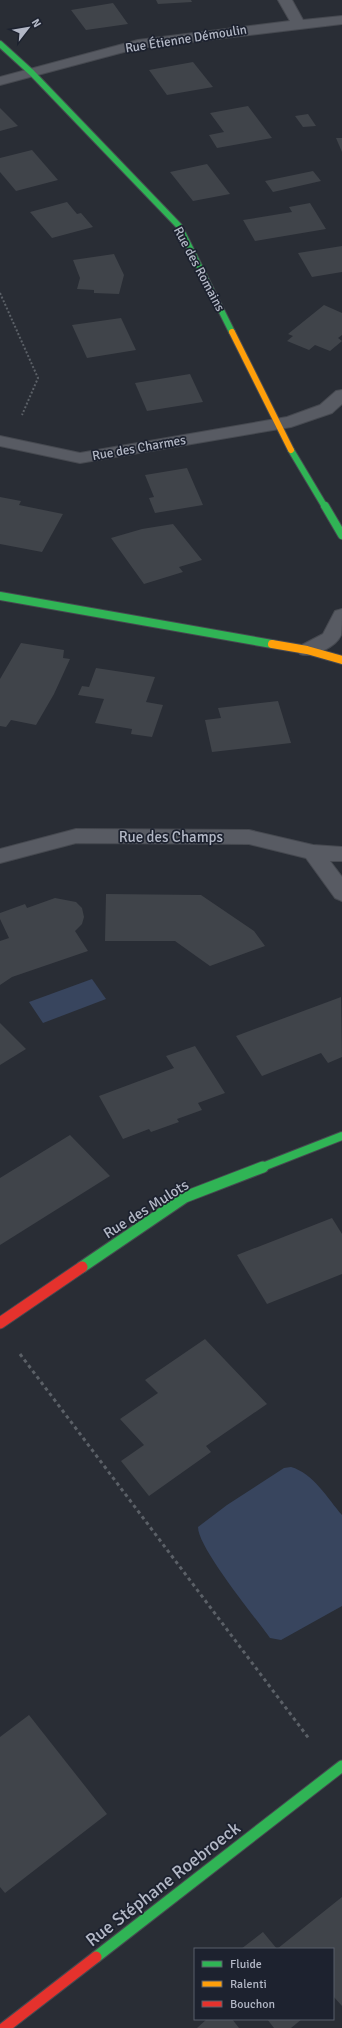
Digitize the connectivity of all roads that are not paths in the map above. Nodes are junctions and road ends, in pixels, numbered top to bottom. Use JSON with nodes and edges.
{"nodes":[{"id":1,"x":285,"y":0,"type":"edge"},
{"id":2,"x":342,"y":20,"type":"edge"},
{"id":3,"x":299,"y":24,"type":"junction"},
{"id":4,"x":0,"y":44,"type":"edge"},
{"id":5,"x":32,"y":73,"type":"junction"},
{"id":6,"x":0,"y":81,"type":"edge"},
{"id":7,"x":342,"y":395,"type":"edge"},
{"id":8,"x":279,"y":425,"type":"junction"},
{"id":9,"x":6,"y":442,"type":"edge"},
{"id":10,"x":342,"y":535,"type":"edge"},
{"id":11,"x":0,"y":596,"type":"edge"},
{"id":12,"x":342,"y":615,"type":"edge"},
{"id":13,"x":307,"y":650,"type":"junction"},
{"id":14,"x":342,"y":660,"type":"edge"},
{"id":15,"x":313,"y":852,"type":"junction"},
{"id":16,"x":342,"y":854,"type":"edge"},
{"id":17,"x":0,"y":856,"type":"edge"},
{"id":18,"x":342,"y":893,"type":"edge"},
{"id":19,"x":342,"y":1136,"type":"edge"},
{"id":20,"x":0,"y":1323,"type":"edge"},
{"id":21,"x":342,"y":1766,"type":"edge"},
{"id":22,"x":4,"y":2028,"type":"edge"}],
"edges":[{"from":1,"to":3,"type":"street"},
{"from":2,"to":3,"type":"street","name":"Rue Étienne Démoulin"},
{"from":3,"to":5,"type":"street","name":"Rue Étienne Démoulin"},
{"from":4,"to":5,"type":"street","name":"Rue des Romains"},
{"from":5,"to":6,"type":"street"},
{"from":5,"to":8,"type":"street","name":"Rue des Romains"},
{"from":7,"to":8,"type":"street","name":"Rue des Charmes"},
{"from":8,"to":9,"type":"street","name":"Rue des Charmes"},
{"from":8,"to":10,"type":"street","name":"Rue des Romains"},
{"from":11,"to":13,"type":"street"},
{"from":12,"to":13,"type":"street"},
{"from":13,"to":14,"type":"street"},
{"from":15,"to":16,"type":"street","name":"Rue des Champs"},
{"from":15,"to":17,"type":"street","name":"Rue des Champs"},
{"from":15,"to":18,"type":"street"},
{"from":19,"to":20,"type":"street","name":"Rue des Mulots"},
{"from":21,"to":22,"type":"street","name":"Rue Stéphane Roebroeck"}]}
